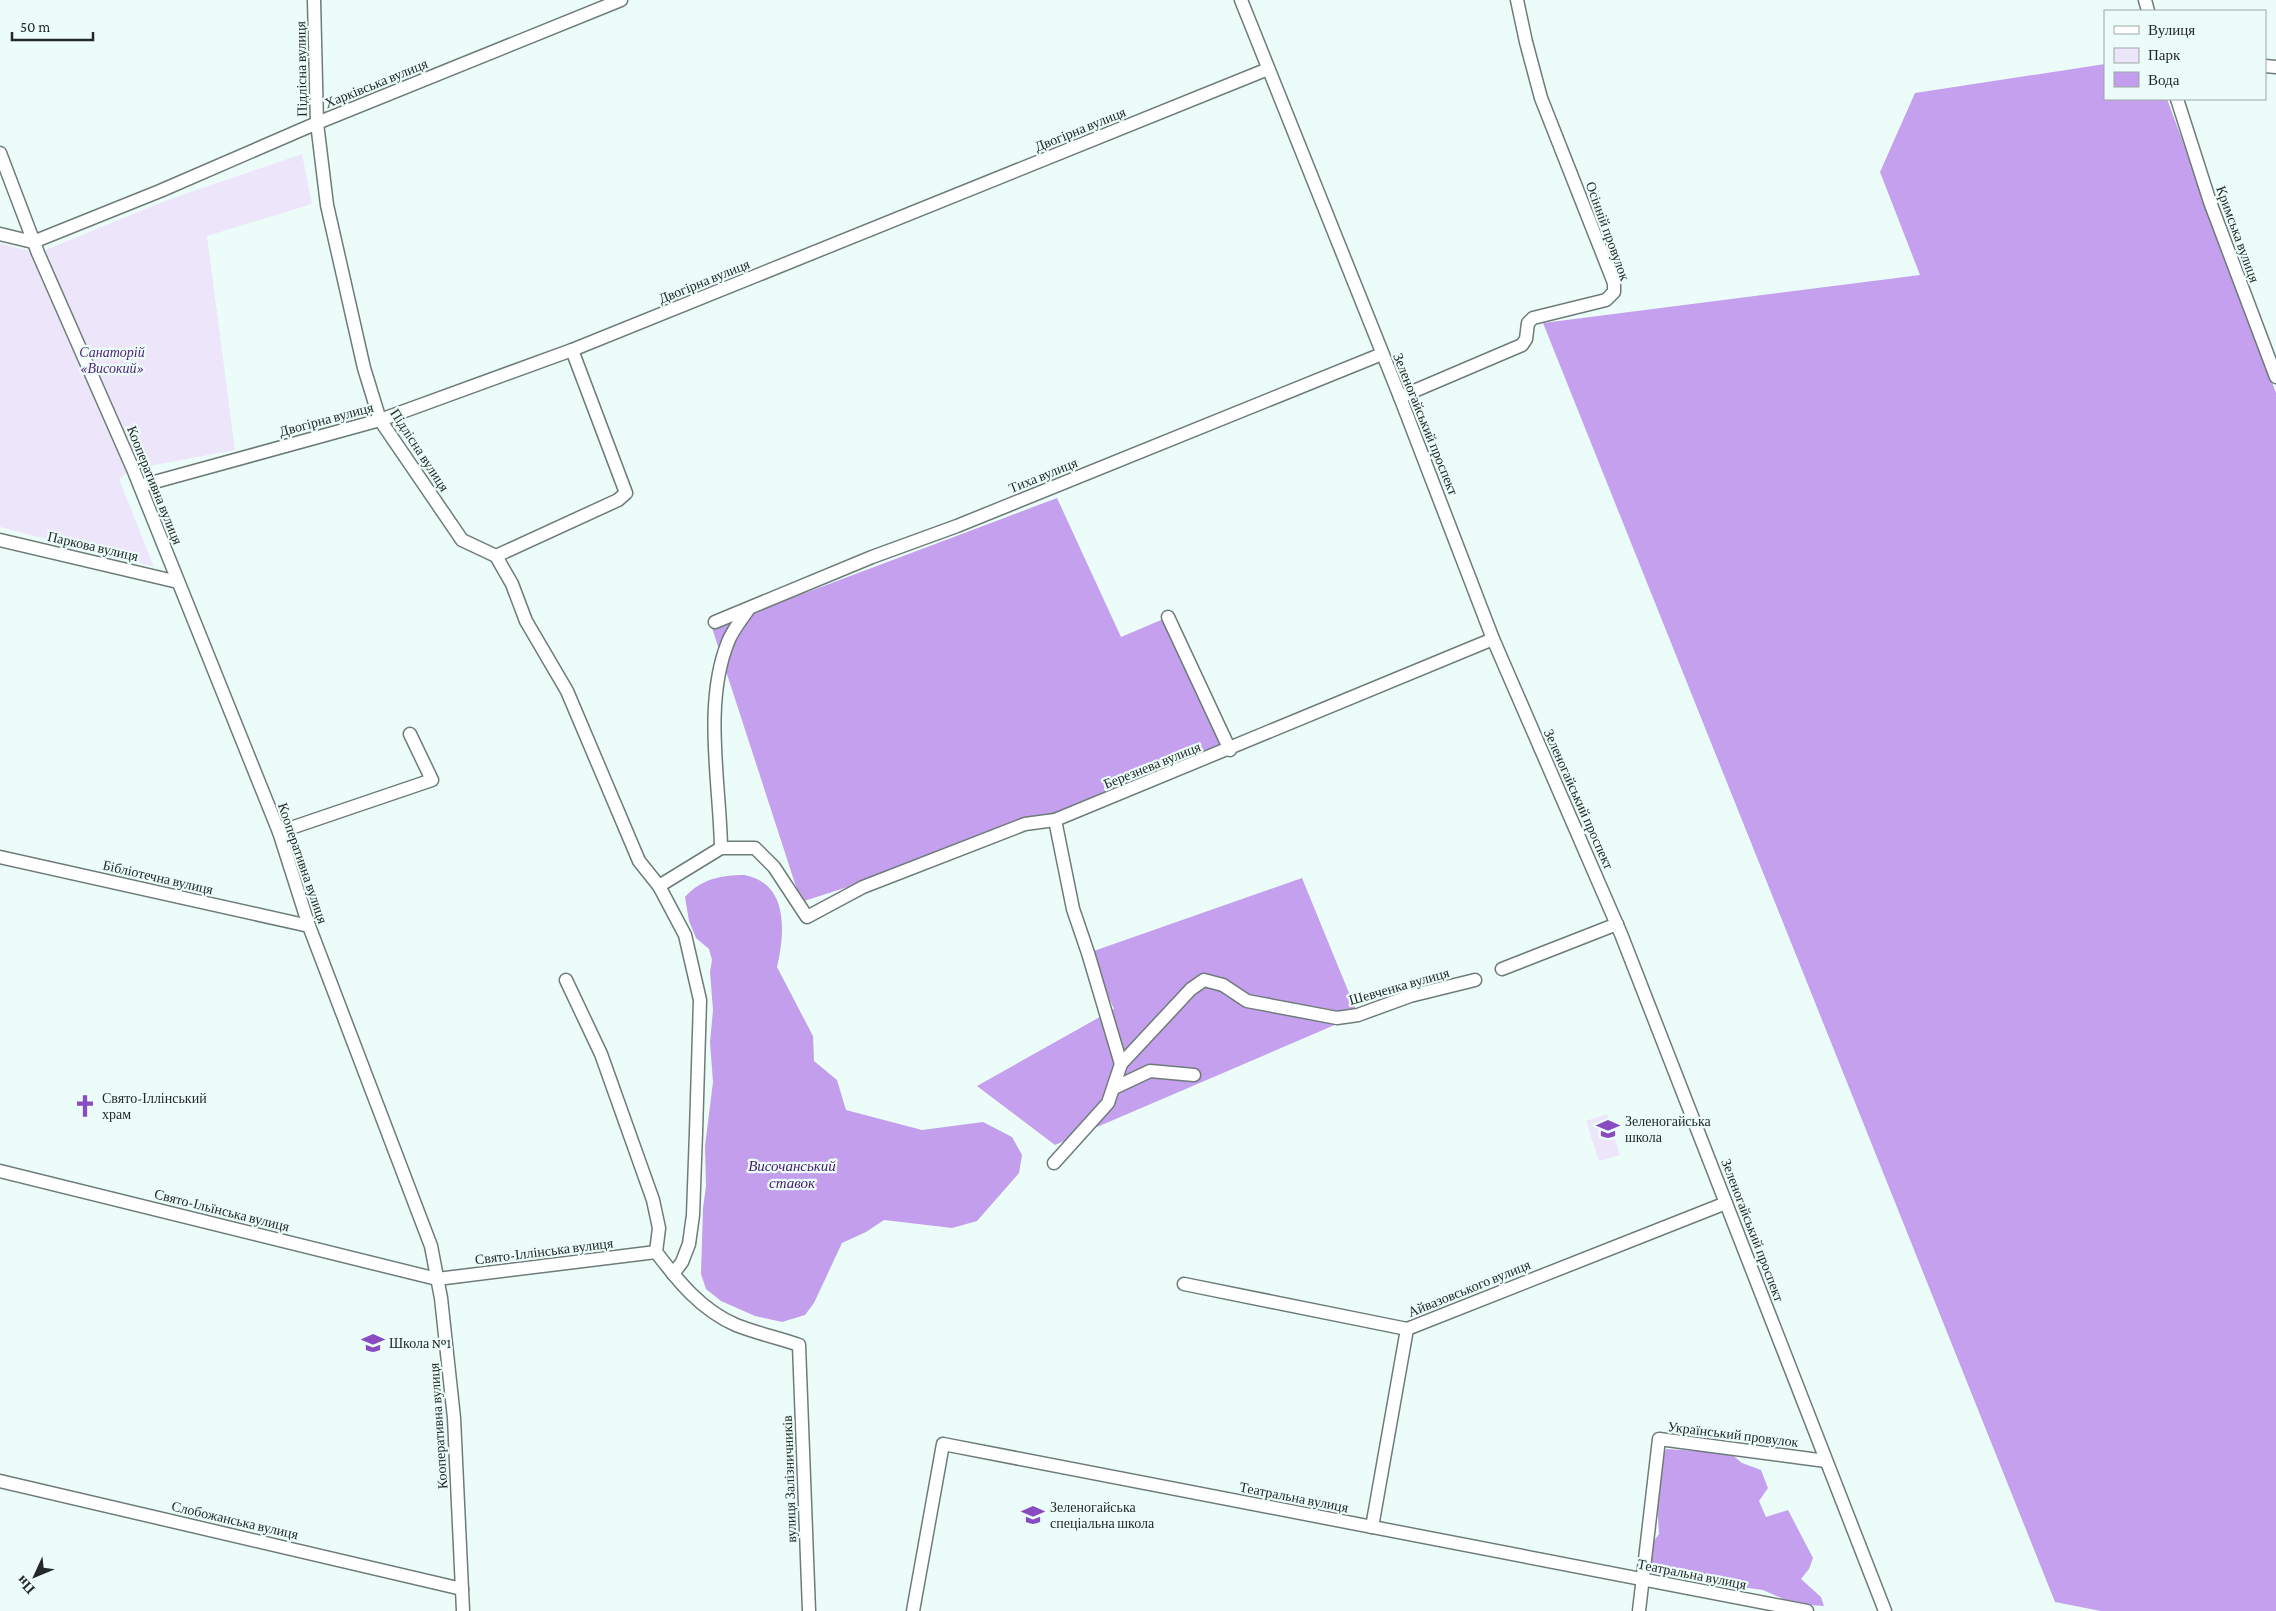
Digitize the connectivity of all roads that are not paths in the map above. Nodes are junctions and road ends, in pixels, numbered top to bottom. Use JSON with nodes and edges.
{"nodes":[{"id":1,"x":314,"y":0,"type":"edge"},
{"id":2,"x":621,"y":0,"type":"edge"},
{"id":3,"x":1241,"y":0,"type":"edge"},
{"id":4,"x":1517,"y":0,"type":"edge"},
{"id":5,"x":1268,"y":69,"type":"junction"},
{"id":6,"x":2177,"y":100,"type":"edge"},
{"id":7,"x":317,"y":123,"type":"junction"},
{"id":8,"x":0,"y":153,"type":"edge"},
{"id":9,"x":0,"y":234,"type":"edge"},
{"id":10,"x":33,"y":242,"type":"junction"},
{"id":11,"x":572,"y":350,"type":"junction"},
{"id":12,"x":1382,"y":354,"type":"junction"},
{"id":13,"x":2276,"y":377,"type":"edge"},
{"id":14,"x":1400,"y":396,"type":"junction"},
{"id":15,"x":380,"y":420,"type":"junction"},
{"id":16,"x":140,"y":486,"type":"junction"},
{"id":17,"x":0,"y":540,"type":"edge"},
{"id":18,"x":496,"y":556,"type":"junction"},
{"id":19,"x":178,"y":582,"type":"junction"},
{"id":20,"x":748,"y":610,"type":"junction"},
{"id":21,"x":1168,"y":617,"type":"dead end"},
{"id":22,"x":715,"y":622,"type":"dead end"},
{"id":23,"x":1493,"y":640,"type":"junction"},
{"id":24,"x":410,"y":734,"type":"dead end"},
{"id":25,"x":1230,"y":750,"type":"junction"},
{"id":26,"x":1055,"y":820,"type":"junction"},
{"id":27,"x":279,"y":832,"type":"junction"},
{"id":28,"x":721,"y":848,"type":"junction"},
{"id":29,"x":0,"y":857,"type":"edge"},
{"id":30,"x":659,"y":886,"type":"junction"},
{"id":31,"x":1617,"y":924,"type":"junction"},
{"id":32,"x":309,"y":926,"type":"junction"},
{"id":33,"x":1502,"y":969,"type":"dead end"},
{"id":34,"x":566,"y":980,"type":"dead end"},
{"id":35,"x":1475,"y":980,"type":"dead end"},
{"id":36,"x":1121,"y":1064,"type":"junction"},
{"id":37,"x":1194,"y":1075,"type":"dead end"},
{"id":38,"x":1114,"y":1088,"type":"junction"},
{"id":39,"x":1054,"y":1163,"type":"dead end"},
{"id":40,"x":0,"y":1171,"type":"edge"},
{"id":41,"x":1726,"y":1203,"type":"junction"},
{"id":42,"x":656,"y":1252,"type":"junction"},
{"id":43,"x":673,"y":1274,"type":"junction"},
{"id":44,"x":437,"y":1279,"type":"junction"},
{"id":45,"x":1184,"y":1284,"type":"dead end"},
{"id":46,"x":1407,"y":1329,"type":"junction"},
{"id":47,"x":1826,"y":1461,"type":"junction"},
{"id":48,"x":0,"y":1481,"type":"edge"},
{"id":49,"x":1372,"y":1527,"type":"junction"},
{"id":50,"x":1642,"y":1579,"type":"junction"},
{"id":51,"x":462,"y":1589,"type":"junction"},
{"id":52,"x":463,"y":1611,"type":"edge"},
{"id":53,"x":809,"y":1611,"type":"edge"},
{"id":54,"x":913,"y":1611,"type":"edge"},
{"id":55,"x":1639,"y":1611,"type":"edge"},
{"id":56,"x":1807,"y":1611,"type":"edge"},
{"id":57,"x":1885,"y":1611,"type":"edge"}],
"edges":[{"from":1,"to":7,"type":"street","name":"Підлісна вулиця"},
{"from":2,"to":7,"type":"street","name":"Харківська вулиця"},
{"from":3,"to":5,"type":"street","name":"Зеленогайський проспект"},
{"from":4,"to":14,"type":"street","name":"Осінній провулок"},
{"from":5,"to":11,"type":"street","name":"Двогірна вулиця"},
{"from":5,"to":12,"type":"street","name":"Зеленогайський проспект"},
{"from":6,"to":13,"type":"street","name":"Кримська вулиця"},
{"from":7,"to":10,"type":"street","name":"Харківська вулиця"},
{"from":7,"to":15,"type":"street","name":"Підлісна вулиця"},
{"from":8,"to":10,"type":"street","name":"Кооперативна вулиця"},
{"from":9,"to":10,"type":"street"},
{"from":10,"to":16,"type":"street","name":"Кооперативна вулиця"},
{"from":11,"to":15,"type":"street","name":"Двогірна вулиця"},
{"from":11,"to":18,"type":"street"},
{"from":12,"to":14,"type":"street","name":"Зеленогайський проспект"},
{"from":12,"to":20,"type":"street","name":"Тиха вулиця"},
{"from":14,"to":23,"type":"street","name":"Зеленогайський проспект"},
{"from":15,"to":16,"type":"street","name":"Двогірна вулиця"},
{"from":15,"to":18,"type":"street","name":"Підлісна вулиця"},
{"from":16,"to":19,"type":"street","name":"Кооперативна вулиця"},
{"from":17,"to":19,"type":"street","name":"Паркова вулиця"},
{"from":18,"to":30,"type":"street"},
{"from":19,"to":27,"type":"street","name":"Кооперативна вулиця"},
{"from":20,"to":22,"type":"street","name":"Тиха вулиця"},
{"from":20,"to":28,"type":"street"},
{"from":21,"to":25,"type":"street"},
{"from":23,"to":25,"type":"street","name":"Березнева вулиця"},
{"from":23,"to":31,"type":"street","name":"Зеленогайський проспект"},
{"from":24,"to":27,"type":"street"},
{"from":25,"to":26,"type":"street","name":"Березнева вулиця"},
{"from":26,"to":28,"type":"street","name":"Березнева вулиця"},
{"from":26,"to":36,"type":"street"},
{"from":27,"to":32,"type":"street","name":"Кооперативна вулиця"},
{"from":28,"to":30,"type":"street"},
{"from":29,"to":32,"type":"street","name":"Бібліотечна вулиця"},
{"from":30,"to":43,"type":"street"},
{"from":31,"to":33,"type":"street"},
{"from":31,"to":41,"type":"street","name":"Зеленогайський проспект"},
{"from":32,"to":44,"type":"street","name":"Кооперативна вулиця"},
{"from":34,"to":42,"type":"street"},
{"from":35,"to":36,"type":"street","name":"Шевченка вулиця"},
{"from":36,"to":38,"type":"street"},
{"from":37,"to":38,"type":"street"},
{"from":38,"to":39,"type":"street"},
{"from":40,"to":44,"type":"street","name":"Свято-Ільїнська вулиця"},
{"from":41,"to":46,"type":"street","name":"Айвазовського вулиця"},
{"from":41,"to":47,"type":"street","name":"Зеленогайський проспект"},
{"from":42,"to":43,"type":"street"},
{"from":42,"to":44,"type":"street","name":"Свято-Іллінська вулиця"},
{"from":43,"to":53,"type":"street","name":"вулиця Залізничників"},
{"from":44,"to":51,"type":"street","name":"Кооперативна вулиця"},
{"from":45,"to":46,"type":"street","name":"Айвазовського вулиця"},
{"from":46,"to":49,"type":"street"},
{"from":47,"to":50,"type":"street","name":"Український провулок"},
{"from":47,"to":57,"type":"street","name":"Зеленогайський проспект"},
{"from":48,"to":51,"type":"street","name":"Слобожанська вулиця"},
{"from":49,"to":50,"type":"street","name":"Театральна вулиця"},
{"from":49,"to":54,"type":"street","name":"Театральна вулиця"},
{"from":50,"to":55,"type":"street","name":"Український провулок"},
{"from":50,"to":56,"type":"street","name":"Театральна вулиця"},
{"from":51,"to":52,"type":"street","name":"Кооперативна вулиця"}]}
